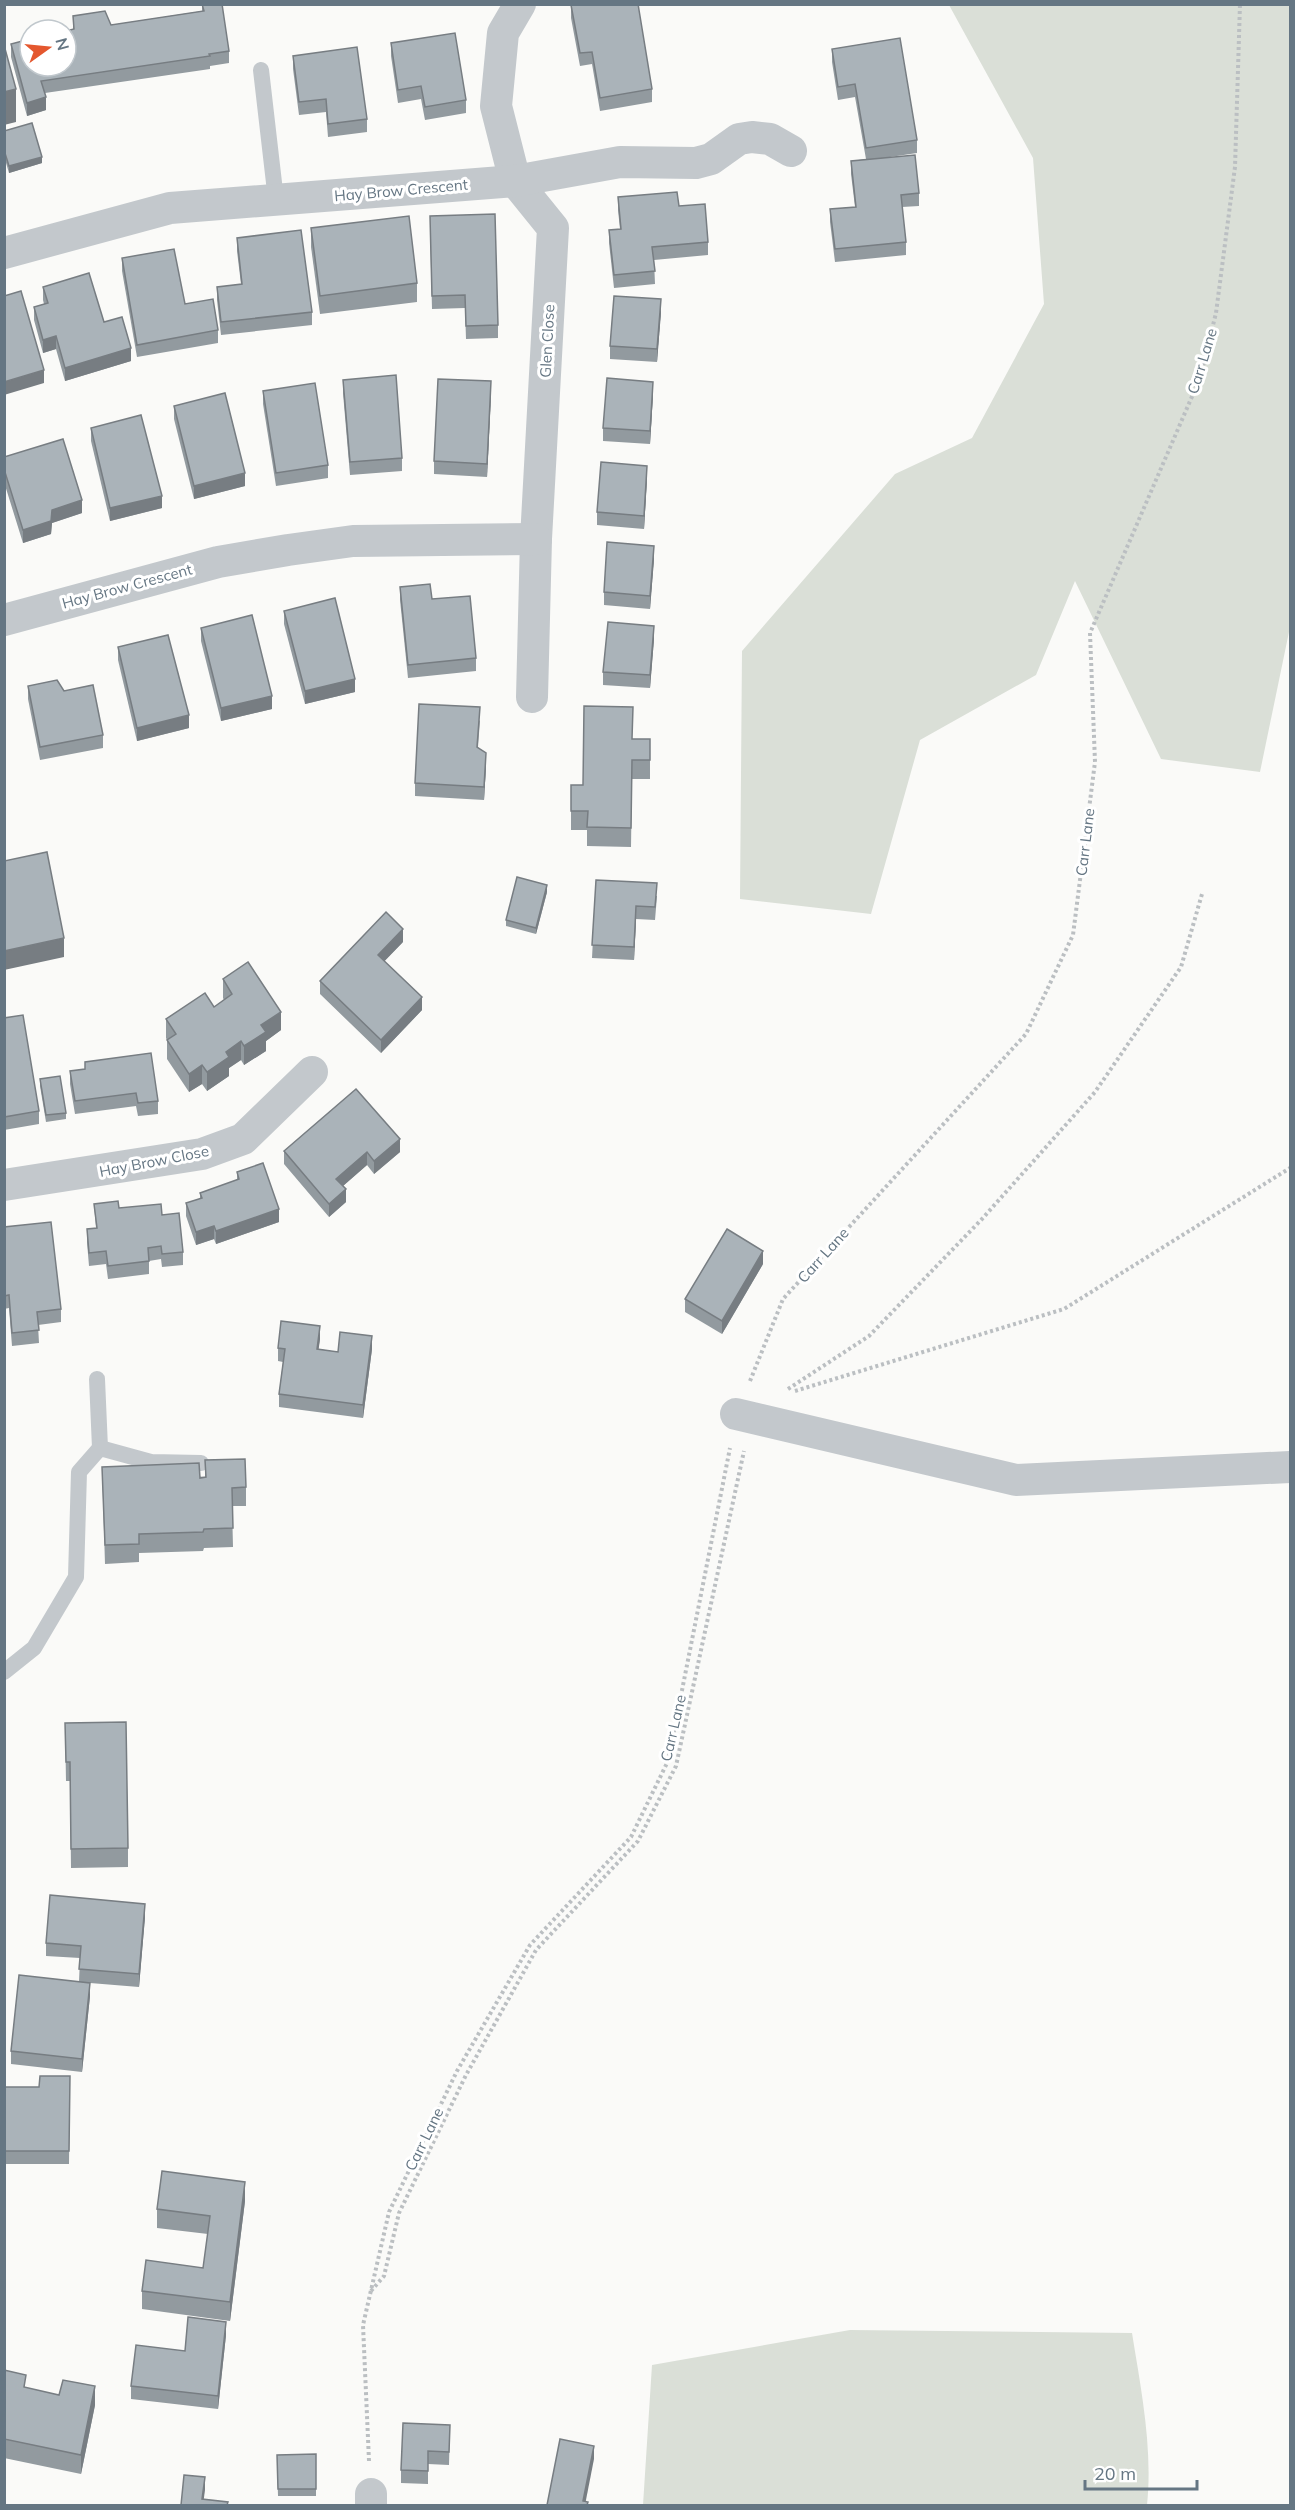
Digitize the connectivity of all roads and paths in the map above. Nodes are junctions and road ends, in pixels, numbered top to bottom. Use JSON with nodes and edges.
{"nodes":[{"id":1,"x":520,"y":4,"type":"edge"},
{"id":2,"x":1240,"y":4,"type":"edge"},
{"id":3,"x":261,"y":70,"type":"dead end"},
{"id":4,"x":791,"y":151,"type":"dead end"},
{"id":5,"x":515,"y":181,"type":"junction"},
{"id":6,"x":276,"y":200,"type":"junction"},
{"id":7,"x":4,"y":253,"type":"edge"},
{"id":8,"x":536,"y":539,"type":"junction"},
{"id":9,"x":4,"y":620,"type":"edge"},
{"id":10,"x":532,"y":697,"type":"dead end"},
{"id":11,"x":1202,"y":894,"type":"dead end"},
{"id":12,"x":312,"y":1072,"type":"dead end"},
{"id":13,"x":1290,"y":1168,"type":"edge"},
{"id":14,"x":4,"y":1185,"type":"edge"},
{"id":15,"x":98,"y":1379,"type":"dead end"},
{"id":16,"x":758,"y":1412,"type":"junction"},
{"id":17,"x":100,"y":1448,"type":"junction"},
{"id":18,"x":201,"y":1463,"type":"edge"},
{"id":19,"x":1290,"y":1467,"type":"edge"},
{"id":20,"x":4,"y":1672,"type":"edge"},
{"id":21,"x":370,"y":2292,"type":"junction"},
{"id":22,"x":371,"y":2500,"type":"edge"}],
"edges":[{"from":1,"to":5,"type":"street","name":"Glen Close"},
{"from":2,"to":16,"type":"path","name":"Carr Lane"},
{"from":3,"to":6,"type":"lane"},
{"from":4,"to":5,"type":"street","name":"Hay Brow Crescent"},
{"from":5,"to":6,"type":"street","name":"Hay Brow Crescent"},
{"from":5,"to":8,"type":"street","name":"Glen Close"},
{"from":6,"to":7,"type":"street","name":"Hay Brow Crescent"},
{"from":8,"to":9,"type":"street","name":"Hay Brow Crescent"},
{"from":8,"to":10,"type":"street","name":"Glen Close"},
{"from":11,"to":16,"type":"path"},
{"from":12,"to":14,"type":"street","name":"Hay Brow Close"},
{"from":13,"to":16,"type":"path"},
{"from":15,"to":17,"type":"lane"},
{"from":16,"to":19,"type":"street"},
{"from":16,"to":21,"type":"path","name":"Carr Lane"},
{"from":16,"to":21,"type":"path"},
{"from":17,"to":18,"type":"lane"},
{"from":17,"to":20,"type":"lane"},
{"from":21,"to":22,"type":"path","name":"Carr Lane"}]}
